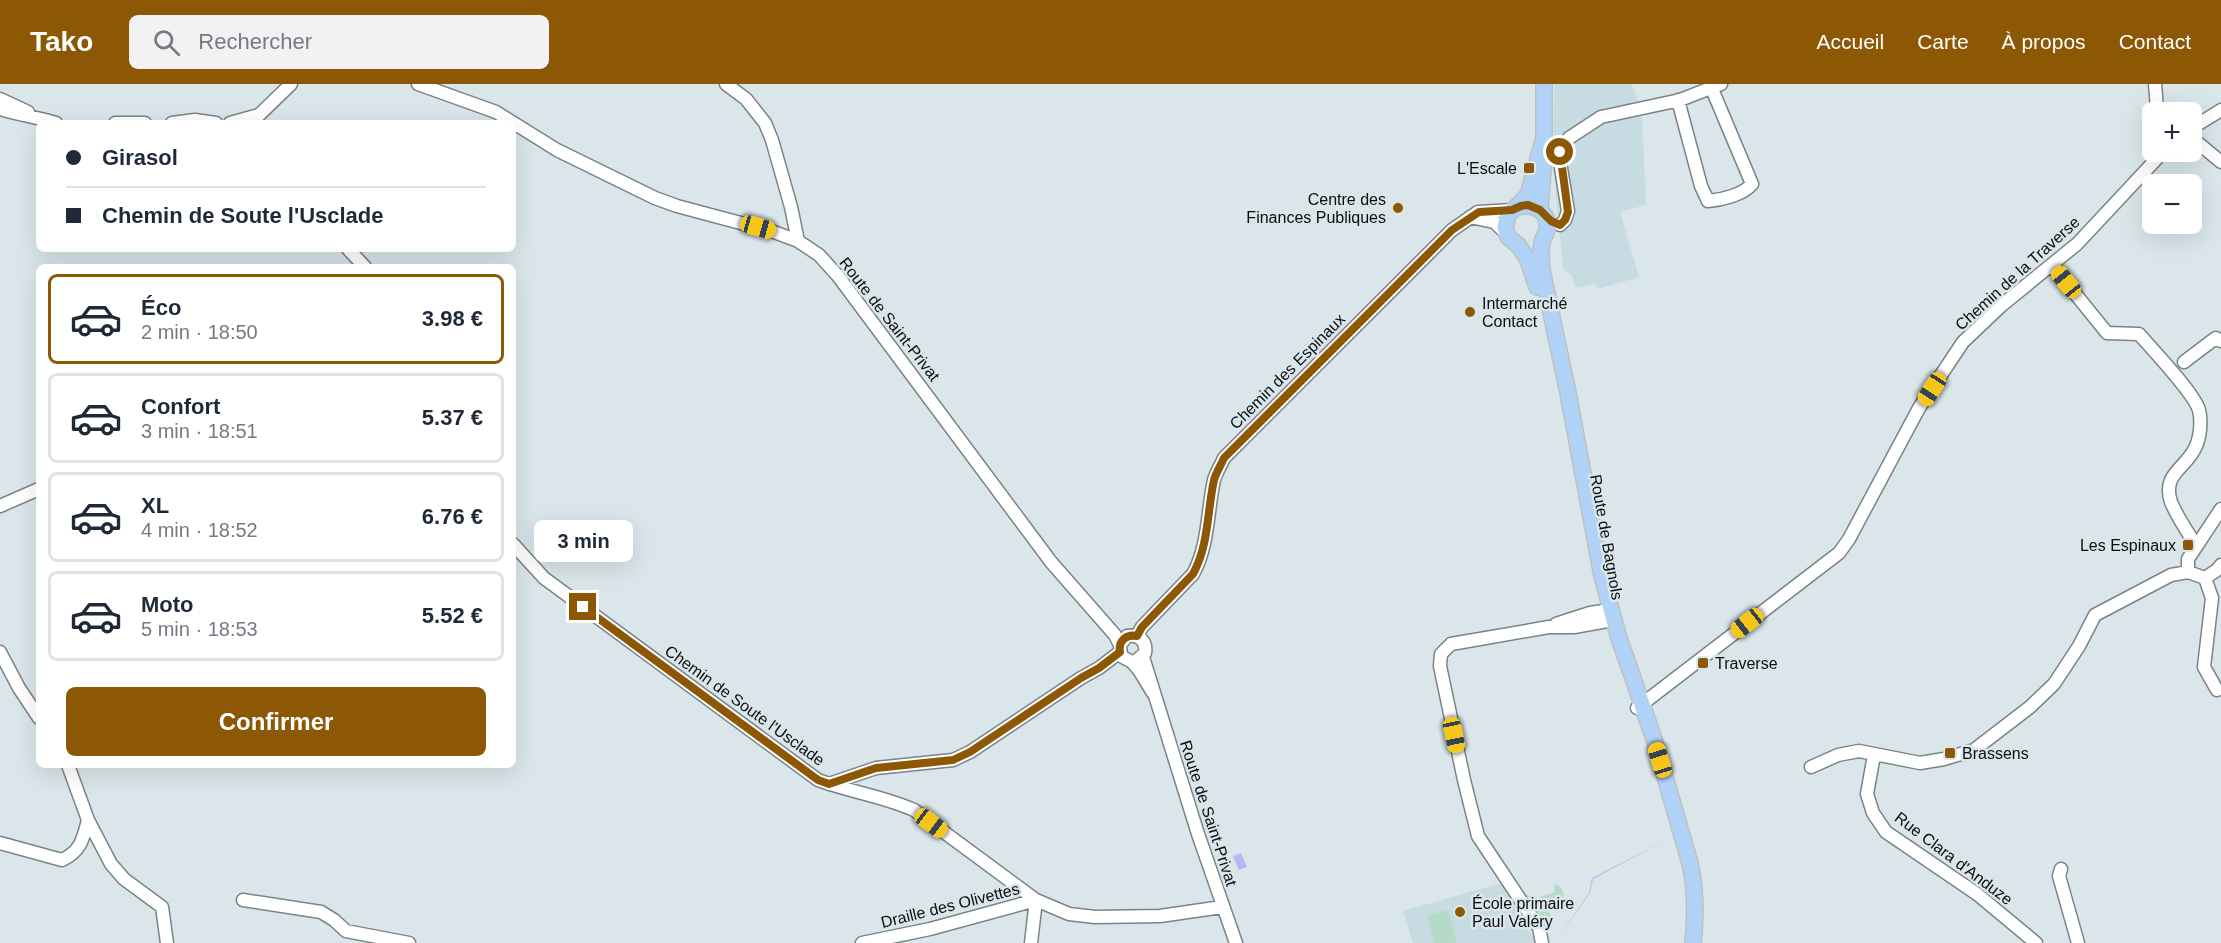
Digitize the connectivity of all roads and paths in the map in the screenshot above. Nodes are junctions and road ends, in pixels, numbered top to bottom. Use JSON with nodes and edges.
{"nodes":[{"id":1,"x":291,"y":84,"type":"edge"},
{"id":2,"x":418,"y":84,"type":"edge"},
{"id":3,"x":726,"y":84,"type":"edge"},
{"id":4,"x":1544,"y":84,"type":"edge"},
{"id":5,"x":2155,"y":84,"type":"edge"},
{"id":6,"x":1717,"y":86,"type":"edge"},
{"id":7,"x":0,"y":99,"type":"edge"},
{"id":8,"x":1678,"y":100,"type":"junction"},
{"id":9,"x":2156,"y":102,"type":"edge"},
{"id":10,"x":0,"y":109,"type":"edge"},
{"id":11,"x":2221,"y":110,"type":"edge"},
{"id":12,"x":32,"y":115,"type":"junction"},
{"id":13,"x":260,"y":119,"type":"edge"},
{"id":14,"x":47,"y":120,"type":"edge"},
{"id":15,"x":509,"y":120,"type":"edge"},
{"id":16,"x":2202,"y":122,"type":"edge"},
{"id":17,"x":516,"y":124,"type":"edge"},
{"id":18,"x":1543,"y":141,"type":"junction"},
{"id":19,"x":2202,"y":146,"type":"edge"},
{"id":20,"x":2154,"y":162,"type":"edge"},
{"id":21,"x":2221,"y":162,"type":"edge"},
{"id":22,"x":1513,"y":209,"type":"junction"},
{"id":23,"x":1541,"y":211,"type":"junction"},
{"id":24,"x":1470,"y":217,"type":"junction"},
{"id":25,"x":1560,"y":225,"type":"junction"},
{"id":26,"x":1506,"y":233,"type":"junction"},
{"id":27,"x":1544,"y":237,"type":"junction"},
{"id":28,"x":798,"y":241,"type":"junction"},
{"id":29,"x":1519,"y":246,"type":"junction"},
{"id":30,"x":351,"y":252,"type":"edge"},
{"id":31,"x":362,"y":264,"type":"edge"},
{"id":32,"x":2052,"y":265,"type":"junction"},
{"id":33,"x":1552,"y":331,"type":"junction"},
{"id":34,"x":2221,"y":341,"type":"edge"},
{"id":35,"x":2184,"y":363,"type":"junction"},
{"id":36,"x":2167,"y":367,"type":"junction"},
{"id":37,"x":2177,"y":378,"type":"junction"},
{"id":38,"x":36,"y":490,"type":"edge"},
{"id":39,"x":0,"y":506,"type":"edge"},
{"id":40,"x":2221,"y":510,"type":"edge"},
{"id":41,"x":2196,"y":546,"type":"junction"},
{"id":42,"x":516,"y":547,"type":"edge"},
{"id":43,"x":2221,"y":565,"type":"edge"},
{"id":44,"x":2188,"y":572,"type":"junction"},
{"id":45,"x":2205,"y":578,"type":"junction"},
{"id":46,"x":1607,"y":616,"type":"junction"},
{"id":47,"x":1131,"y":648,"type":"junction"},
{"id":48,"x":0,"y":652,"type":"edge"},
{"id":49,"x":2217,"y":690,"type":"dead end"},
{"id":50,"x":1640,"y":707,"type":"junction"},
{"id":51,"x":36,"y":714,"type":"edge"},
{"id":52,"x":1874,"y":754,"type":"junction"},
{"id":53,"x":1811,"y":767,"type":"dead end"},
{"id":54,"x":69,"y":768,"type":"edge"},
{"id":55,"x":829,"y":784,"type":"junction"},
{"id":56,"x":88,"y":820,"type":"junction"},
{"id":57,"x":0,"y":843,"type":"edge"},
{"id":58,"x":2061,"y":869,"type":"dead end"},
{"id":59,"x":243,"y":900,"type":"dead end"},
{"id":60,"x":1036,"y":900,"type":"junction"},
{"id":61,"x":1222,"y":907,"type":"junction"},
{"id":62,"x":167,"y":943,"type":"edge"},
{"id":63,"x":409,"y":943,"type":"edge"},
{"id":64,"x":862,"y":943,"type":"edge"},
{"id":65,"x":1030,"y":943,"type":"edge"},
{"id":66,"x":1236,"y":943,"type":"edge"},
{"id":67,"x":1542,"y":943,"type":"edge"},
{"id":68,"x":1693,"y":943,"type":"edge"},
{"id":69,"x":2036,"y":943,"type":"edge"},
{"id":70,"x":2078,"y":943,"type":"edge"}],
"edges":[{"from":1,"to":13,"type":"street"},
{"from":2,"to":15,"type":"street","name":"Route de Saint-Privat"},
{"from":3,"to":28,"type":"street"},
{"from":4,"to":18,"type":"main road"},
{"from":5,"to":9,"type":"street"},
{"from":6,"to":8,"type":"street"},
{"from":6,"to":8,"type":"street"},
{"from":7,"to":12,"type":"street"},
{"from":8,"to":25,"type":"street"},
{"from":10,"to":12,"type":"street"},
{"from":11,"to":16,"type":"street"},
{"from":12,"to":14,"type":"street"},
{"from":17,"to":28,"type":"street","name":"Route de Saint-Privat"},
{"from":18,"to":22,"type":"main road"},
{"from":18,"to":23,"type":"main road"},
{"from":19,"to":21,"type":"street"},
{"from":20,"to":32,"type":"street","name":"Chemin de la Traverse"},
{"from":22,"to":23,"type":"main road"},
{"from":22,"to":24,"type":"street","name":"Chemin des Espinaux"},
{"from":22,"to":26,"type":"main road"},
{"from":23,"to":25,"type":"street"},
{"from":23,"to":27,"type":"main road"},
{"from":24,"to":26,"type":"street"},
{"from":24,"to":47,"type":"street","name":"Chemin des Espinaux"},
{"from":25,"to":27,"type":"street"},
{"from":26,"to":29,"type":"main road"},
{"from":27,"to":29,"type":"main road"},
{"from":27,"to":33,"type":"main road"},
{"from":28,"to":47,"type":"street","name":"Route de Saint-Privat"},
{"from":29,"to":33,"type":"main road"},
{"from":30,"to":31,"type":"street"},
{"from":32,"to":36,"type":"street"},
{"from":32,"to":50,"type":"street","name":"Chemin de la Traverse"},
{"from":33,"to":46,"type":"main road","name":"Route de Bagnols"},
{"from":34,"to":35,"type":"street"},
{"from":35,"to":36,"type":"street"},
{"from":35,"to":37,"type":"street"},
{"from":36,"to":37,"type":"street"},
{"from":37,"to":41,"type":"street"},
{"from":38,"to":39,"type":"street"},
{"from":40,"to":41,"type":"street"},
{"from":41,"to":44,"type":"street"},
{"from":42,"to":55,"type":"street","name":"Chemin de Soute l'Usclade"},
{"from":43,"to":45,"type":"street"},
{"from":44,"to":45,"type":"street"},
{"from":44,"to":52,"type":"street"},
{"from":45,"to":49,"type":"street"},
{"from":46,"to":50,"type":"main road","name":"Route de Bagnols"},
{"from":46,"to":67,"type":"street"},
{"from":47,"to":55,"type":"street"},
{"from":47,"to":61,"type":"street","name":"Route de Saint-Privat"},
{"from":48,"to":51,"type":"street"},
{"from":50,"to":68,"type":"main road","name":"Route de Bagnols"},
{"from":52,"to":53,"type":"street"},
{"from":52,"to":69,"type":"street","name":"Rue Clara d'Anduze"},
{"from":54,"to":56,"type":"street"},
{"from":55,"to":60,"type":"street","name":"Chemin de Soute l'Usclade"},
{"from":56,"to":57,"type":"street"},
{"from":56,"to":62,"type":"street"},
{"from":58,"to":70,"type":"street"},
{"from":59,"to":63,"type":"street"},
{"from":60,"to":61,"type":"street","name":"Draille des Olivettes"},
{"from":60,"to":64,"type":"street","name":"Draille des Olivettes"},
{"from":60,"to":65,"type":"street"},
{"from":61,"to":66,"type":"street","name":"Route de Saint-Privat"}]}
